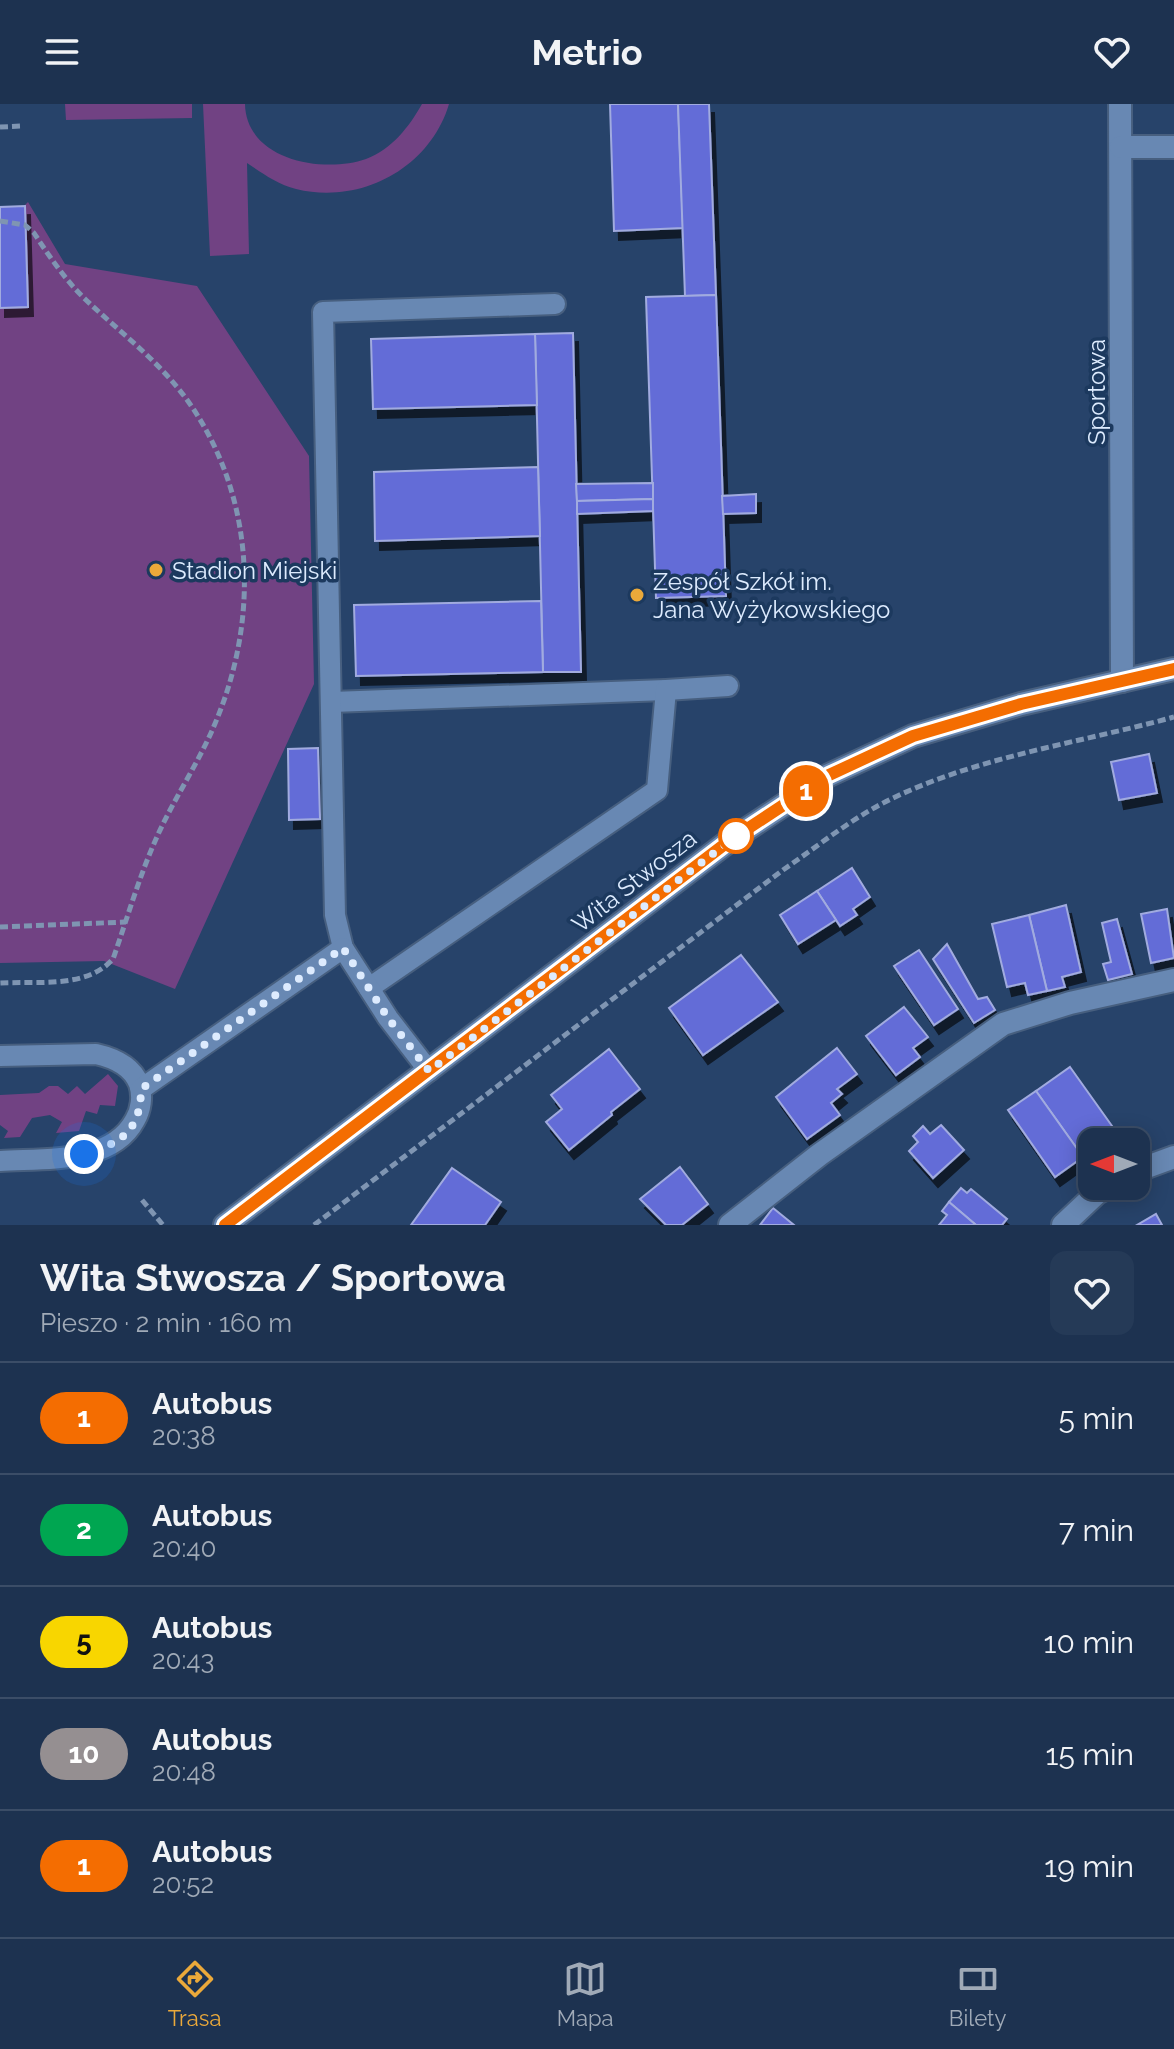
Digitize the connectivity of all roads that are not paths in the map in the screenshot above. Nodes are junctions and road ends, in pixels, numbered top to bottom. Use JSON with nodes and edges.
{"nodes":[{"id":1,"x":1120,"y":104,"type":"edge"},
{"id":2,"x":1121,"y":147,"type":"junction"},
{"id":3,"x":1174,"y":147,"type":"edge"},
{"id":4,"x":555,"y":304,"type":"dead end"},
{"id":5,"x":1174,"y":669,"type":"edge"},
{"id":6,"x":1122,"y":681,"type":"junction"},
{"id":7,"x":728,"y":686,"type":"dead end"},
{"id":8,"x":666,"y":690,"type":"junction"},
{"id":9,"x":332,"y":702,"type":"junction"},
{"id":10,"x":343,"y":948,"type":"junction"},
{"id":11,"x":1174,"y":980,"type":"edge"},
{"id":12,"x":369,"y":988,"type":"junction"},
{"id":13,"x":0,"y":1056,"type":"edge"},
{"id":14,"x":429,"y":1071,"type":"junction"},
{"id":15,"x":141,"y":1089,"type":"junction"},
{"id":16,"x":1174,"y":1157,"type":"edge"},
{"id":17,"x":0,"y":1161,"type":"edge"},
{"id":18,"x":1150,"y":1166,"type":"edge"},
{"id":19,"x":1090,"y":1200,"type":"edge"},
{"id":20,"x":225,"y":1225,"type":"edge"},
{"id":21,"x":730,"y":1225,"type":"edge"},
{"id":22,"x":1063,"y":1225,"type":"edge"}],
"edges":[{"from":1,"to":2,"type":"street","name":"Sportowa"},
{"from":2,"to":3,"type":"street"},
{"from":2,"to":6,"type":"street","name":"Sportowa"},
{"from":4,"to":9,"type":"lane"},
{"from":5,"to":6,"type":"street","name":"Wita Stwosza"},
{"from":6,"to":14,"type":"street","name":"Wita Stwosza"},
{"from":7,"to":8,"type":"lane"},
{"from":8,"to":9,"type":"lane"},
{"from":8,"to":12,"type":"lane"},
{"from":9,"to":10,"type":"lane"},
{"from":10,"to":12,"type":"lane"},
{"from":10,"to":15,"type":"lane"},
{"from":11,"to":21,"type":"street"},
{"from":12,"to":14,"type":"lane"},
{"from":13,"to":15,"type":"lane"},
{"from":14,"to":20,"type":"street","name":"Wita Stwosza"},
{"from":15,"to":17,"type":"lane"},
{"from":16,"to":18,"type":"street"},
{"from":19,"to":22,"type":"street"}]}
